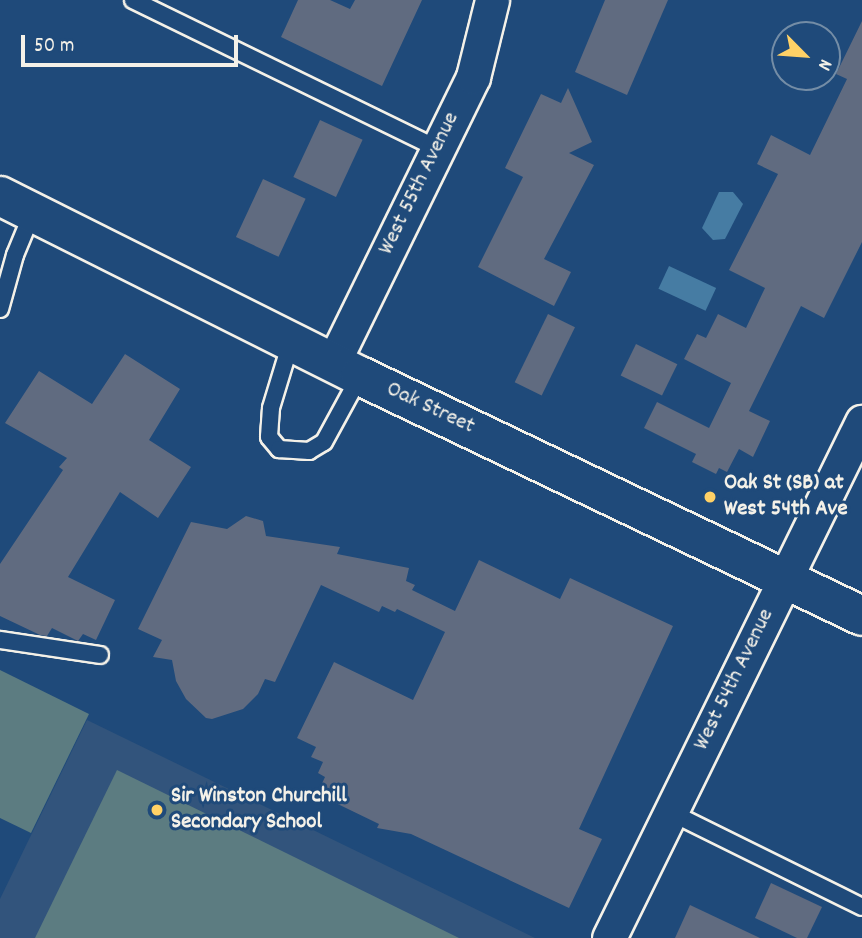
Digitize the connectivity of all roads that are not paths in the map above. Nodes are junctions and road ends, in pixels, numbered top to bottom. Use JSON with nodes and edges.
{"nodes":[{"id":1,"x":133,"y":0,"type":"edge"},
{"id":2,"x":492,"y":0,"type":"edge"},
{"id":3,"x":438,"y":149,"type":"junction"},
{"id":4,"x":16,"y":205,"type":"edge"},
{"id":5,"x":0,"y":309,"type":"edge"},
{"id":6,"x":291,"y":342,"type":"junction"},
{"id":7,"x":346,"y":369,"type":"junction"},
{"id":8,"x":862,"y":422,"type":"edge"},
{"id":9,"x":785,"y":577,"type":"junction"},
{"id":10,"x":862,"y":616,"type":"edge"},
{"id":11,"x":0,"y":640,"type":"edge"},
{"id":12,"x":100,"y":655,"type":"dead end"},
{"id":13,"x":670,"y":812,"type":"junction"},
{"id":14,"x":862,"y":907,"type":"edge"},
{"id":15,"x":609,"y":938,"type":"edge"}],
"edges":[{"from":1,"to":3,"type":"lane"},
{"from":2,"to":3,"type":"street","name":"West 55th Avenue"},
{"from":3,"to":7,"type":"street","name":"West 55th Avenue"},
{"from":4,"to":5,"type":"lane"},
{"from":4,"to":6,"type":"main road","name":"Oak Street"},
{"from":6,"to":7,"type":"main road","name":"Oak Street"},
{"from":6,"to":7,"type":"lane"},
{"from":7,"to":9,"type":"main road","name":"Oak Street"},
{"from":8,"to":9,"type":"street","name":"West 54th Avenue"},
{"from":9,"to":10,"type":"main road","name":"Oak Street"},
{"from":9,"to":13,"type":"street","name":"West 54th Avenue"},
{"from":11,"to":12,"type":"lane"},
{"from":13,"to":14,"type":"lane"},
{"from":13,"to":15,"type":"street","name":"West 54th Avenue"}]}
